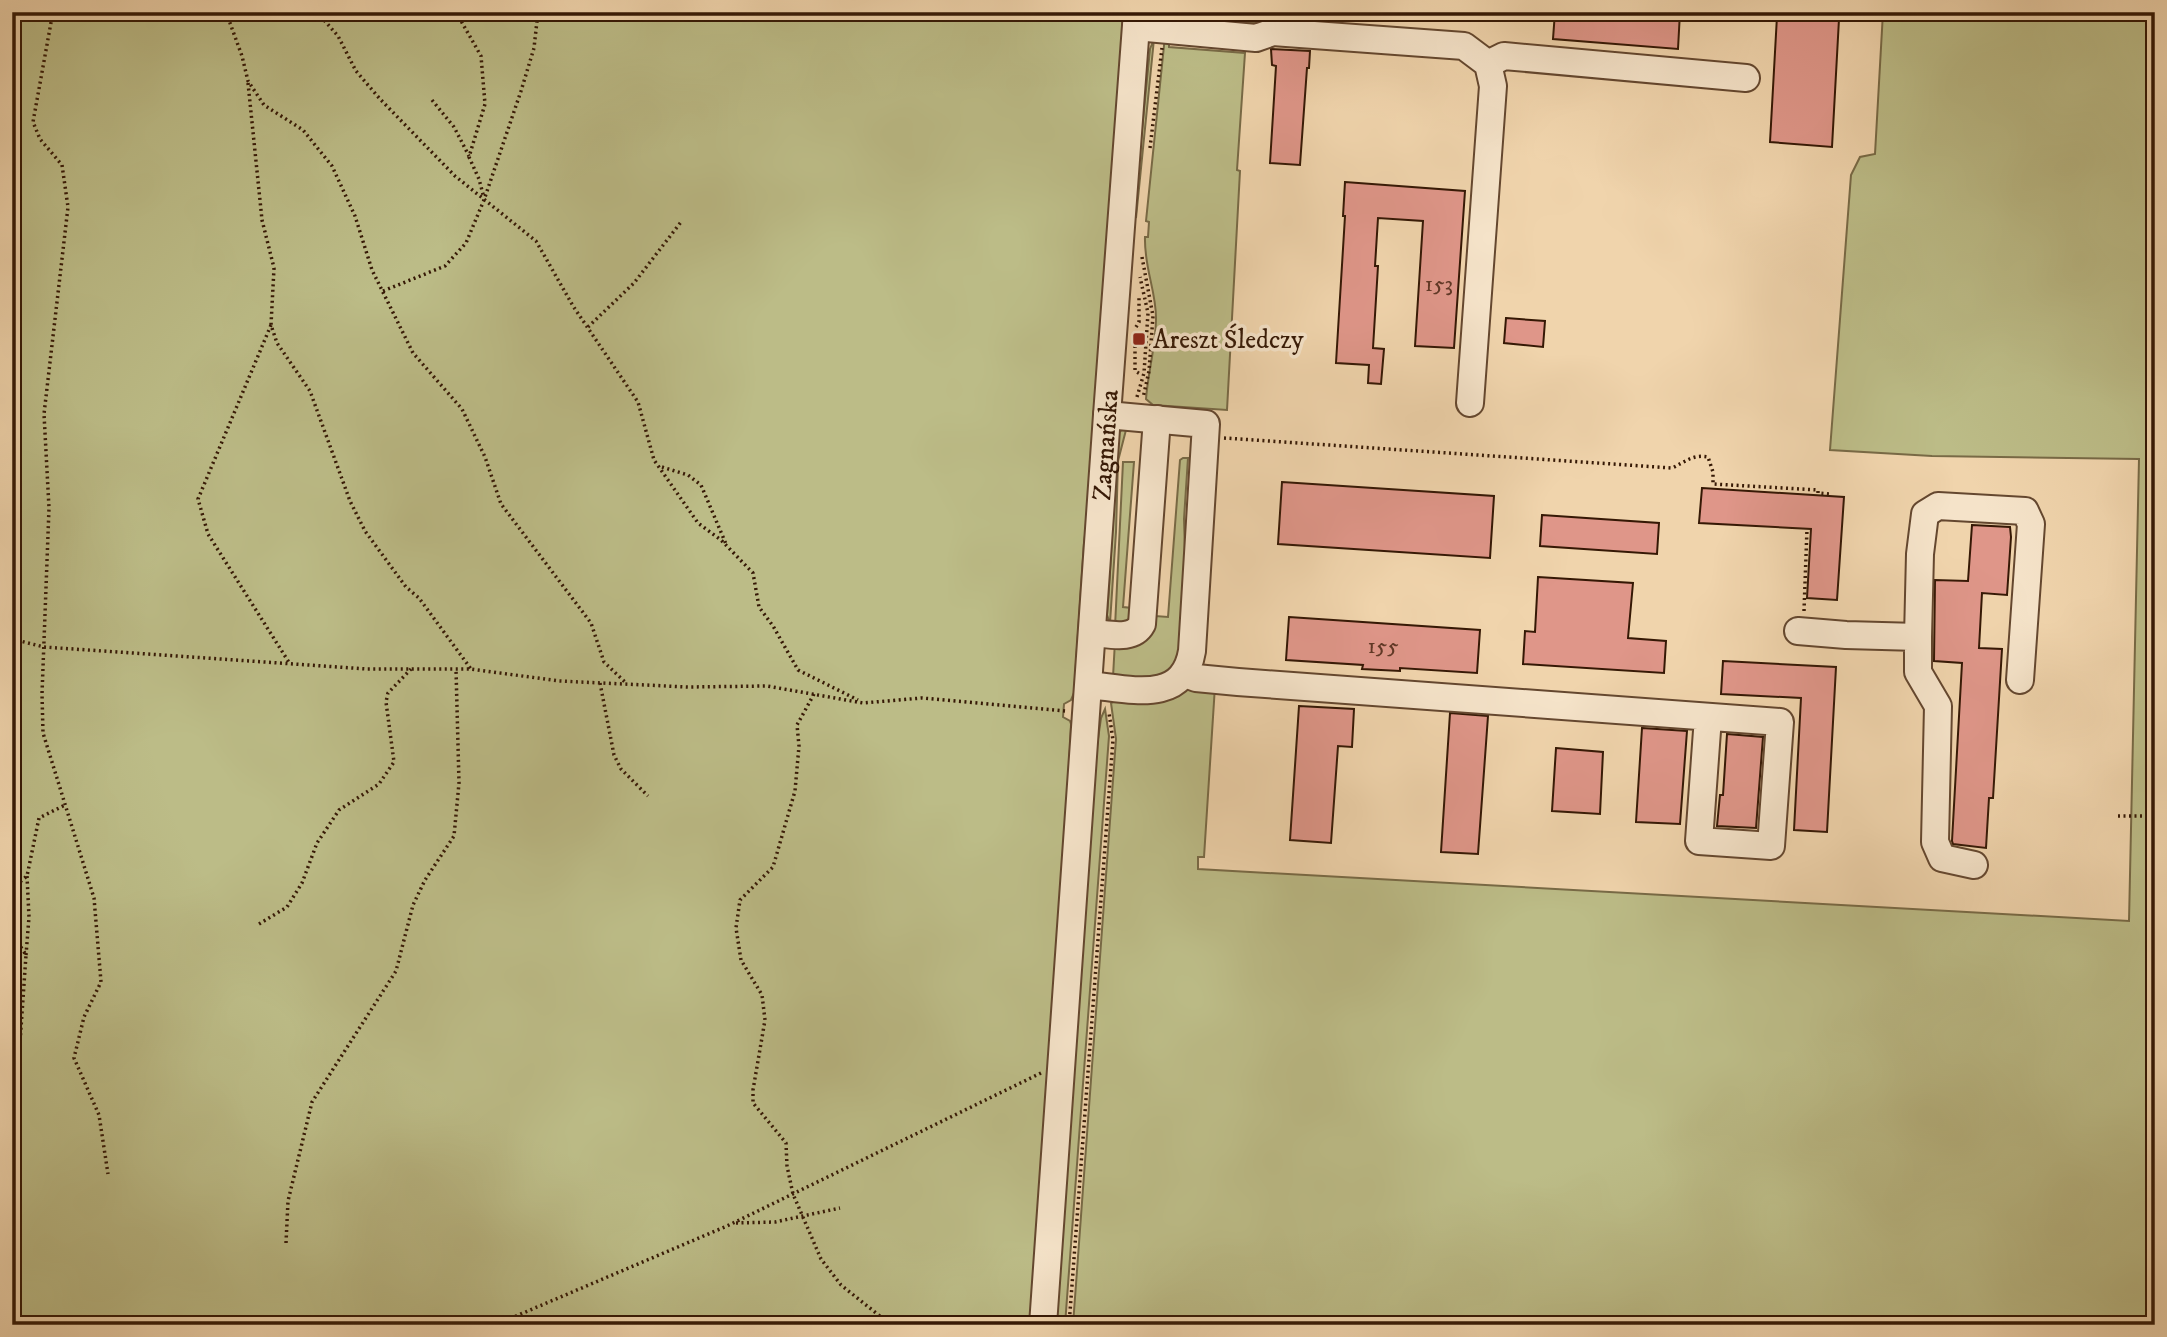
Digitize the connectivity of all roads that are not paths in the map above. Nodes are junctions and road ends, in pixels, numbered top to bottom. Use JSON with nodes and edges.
{"nodes":[{"id":1,"x":1137,"y":20,"type":"edge"},
{"id":2,"x":1488,"y":64,"type":"junction"},
{"id":3,"x":1746,"y":78,"type":"dead end"},
{"id":4,"x":1470,"y":403,"type":"dead end"},
{"id":5,"x":1150,"y":412,"type":"junction"},
{"id":6,"x":1107,"y":415,"type":"junction"},
{"id":7,"x":1801,"y":626,"type":"road end"},
{"id":8,"x":1093,"y":633,"type":"junction"},
{"id":9,"x":1918,"y":636,"type":"junction"},
{"id":10,"x":1185,"y":674,"type":"junction"},
{"id":11,"x":2020,"y":680,"type":"dead end"},
{"id":12,"x":1089,"y":685,"type":"junction"},
{"id":13,"x":1707,"y":717,"type":"junction"},
{"id":14,"x":1974,"y":865,"type":"dead end"},
{"id":15,"x":1043,"y":1325,"type":"edge"}],
"edges":[{"from":1,"to":2,"type":"street"},
{"from":1,"to":6,"type":"street","name":"Zagnańska"},
{"from":2,"to":3,"type":"street"},
{"from":2,"to":4,"type":"street"},
{"from":5,"to":6,"type":"street"},
{"from":5,"to":8,"type":"street"},
{"from":5,"to":10,"type":"street"},
{"from":6,"to":8,"type":"street","name":"Zagnańska"},
{"from":7,"to":9,"type":"street"},
{"from":8,"to":12,"type":"street","name":"Zagnańska"},
{"from":9,"to":11,"type":"street"},
{"from":9,"to":14,"type":"street"},
{"from":10,"to":12,"type":"street"},
{"from":10,"to":13,"type":"street"},
{"from":12,"to":15,"type":"street","name":"Zagnańska"},
{"from":13,"to":13,"type":"street"}]}
